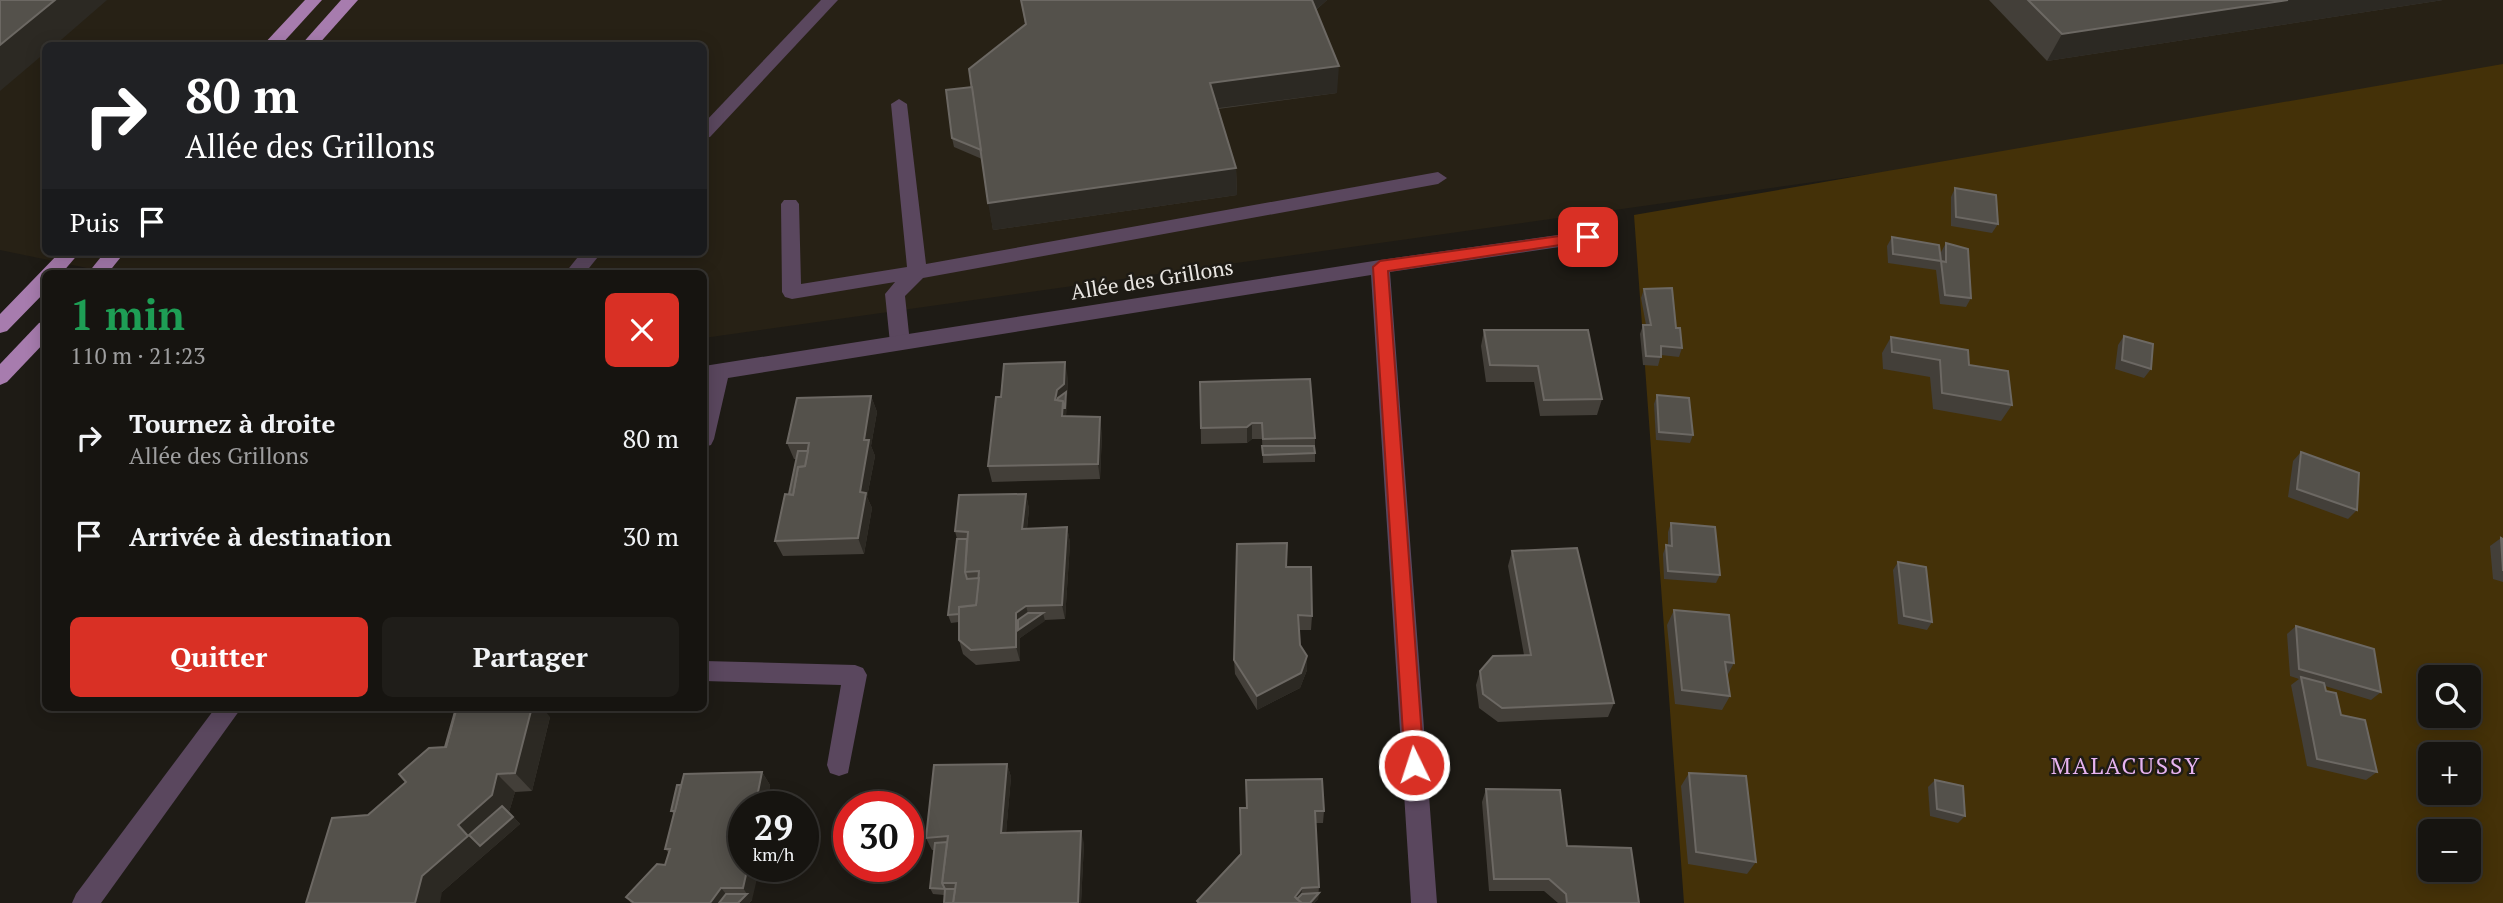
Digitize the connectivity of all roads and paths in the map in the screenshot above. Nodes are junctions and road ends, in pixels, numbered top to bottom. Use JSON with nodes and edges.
{"nodes":[{"id":1,"x":314,"y":0,"type":"edge"},
{"id":2,"x":351,"y":0,"type":"edge"},
{"id":3,"x":830,"y":0,"type":"edge"},
{"id":4,"x":274,"y":42,"type":"edge"},
{"id":5,"x":312,"y":42,"type":"edge"},
{"id":6,"x":899,"y":104,"type":"dead end"},
{"id":7,"x":707,"y":130,"type":"edge"},
{"id":8,"x":1438,"y":177,"type":"dead end"},
{"id":9,"x":790,"y":204,"type":"dead end"},
{"id":10,"x":1607,"y":234,"type":"dead end"},
{"id":11,"x":67,"y":256,"type":"edge"},
{"id":12,"x":112,"y":256,"type":"edge"},
{"id":13,"x":589,"y":256,"type":"edge"},
{"id":14,"x":1380,"y":267,"type":"junction"},
{"id":15,"x":54,"y":270,"type":"edge"},
{"id":16,"x":100,"y":270,"type":"edge"},
{"id":17,"x":577,"y":270,"type":"edge"},
{"id":18,"x":917,"y":272,"type":"junction"},
{"id":19,"x":42,"y":283,"type":"edge"},
{"id":20,"x":0,"y":326,"type":"edge"},
{"id":21,"x":42,"y":332,"type":"edge"},
{"id":22,"x":900,"y":343,"type":"junction"},
{"id":23,"x":712,"y":373,"type":"edge"},
{"id":24,"x":0,"y":377,"type":"edge"},
{"id":25,"x":707,"y":414,"type":"edge"},
{"id":26,"x":707,"y":671,"type":"edge"},
{"id":27,"x":227,"y":711,"type":"edge"},
{"id":28,"x":839,"y":765,"type":"dead end"},
{"id":29,"x":85,"y":903,"type":"edge"},
{"id":30,"x":1424,"y":903,"type":"edge"}],
"edges":[{"from":1,"to":4,"type":"highway"},
{"from":2,"to":5,"type":"highway"},
{"from":3,"to":7,"type":"street"},
{"from":6,"to":18,"type":"street"},
{"from":8,"to":18,"type":"street"},
{"from":9,"to":18,"type":"street"},
{"from":10,"to":14,"type":"street","name":"Allée des Grillons"},
{"from":11,"to":15,"type":"highway"},
{"from":12,"to":16,"type":"highway"},
{"from":13,"to":17,"type":"street"},
{"from":14,"to":22,"type":"street","name":"Allée des Grillons"},
{"from":14,"to":30,"type":"street"},
{"from":18,"to":22,"type":"street"},
{"from":19,"to":20,"type":"highway"},
{"from":21,"to":24,"type":"highway"},
{"from":22,"to":23,"type":"street","name":"Allée des Grillons"},
{"from":23,"to":25,"type":"street"},
{"from":26,"to":28,"type":"street"},
{"from":27,"to":29,"type":"street"}]}
